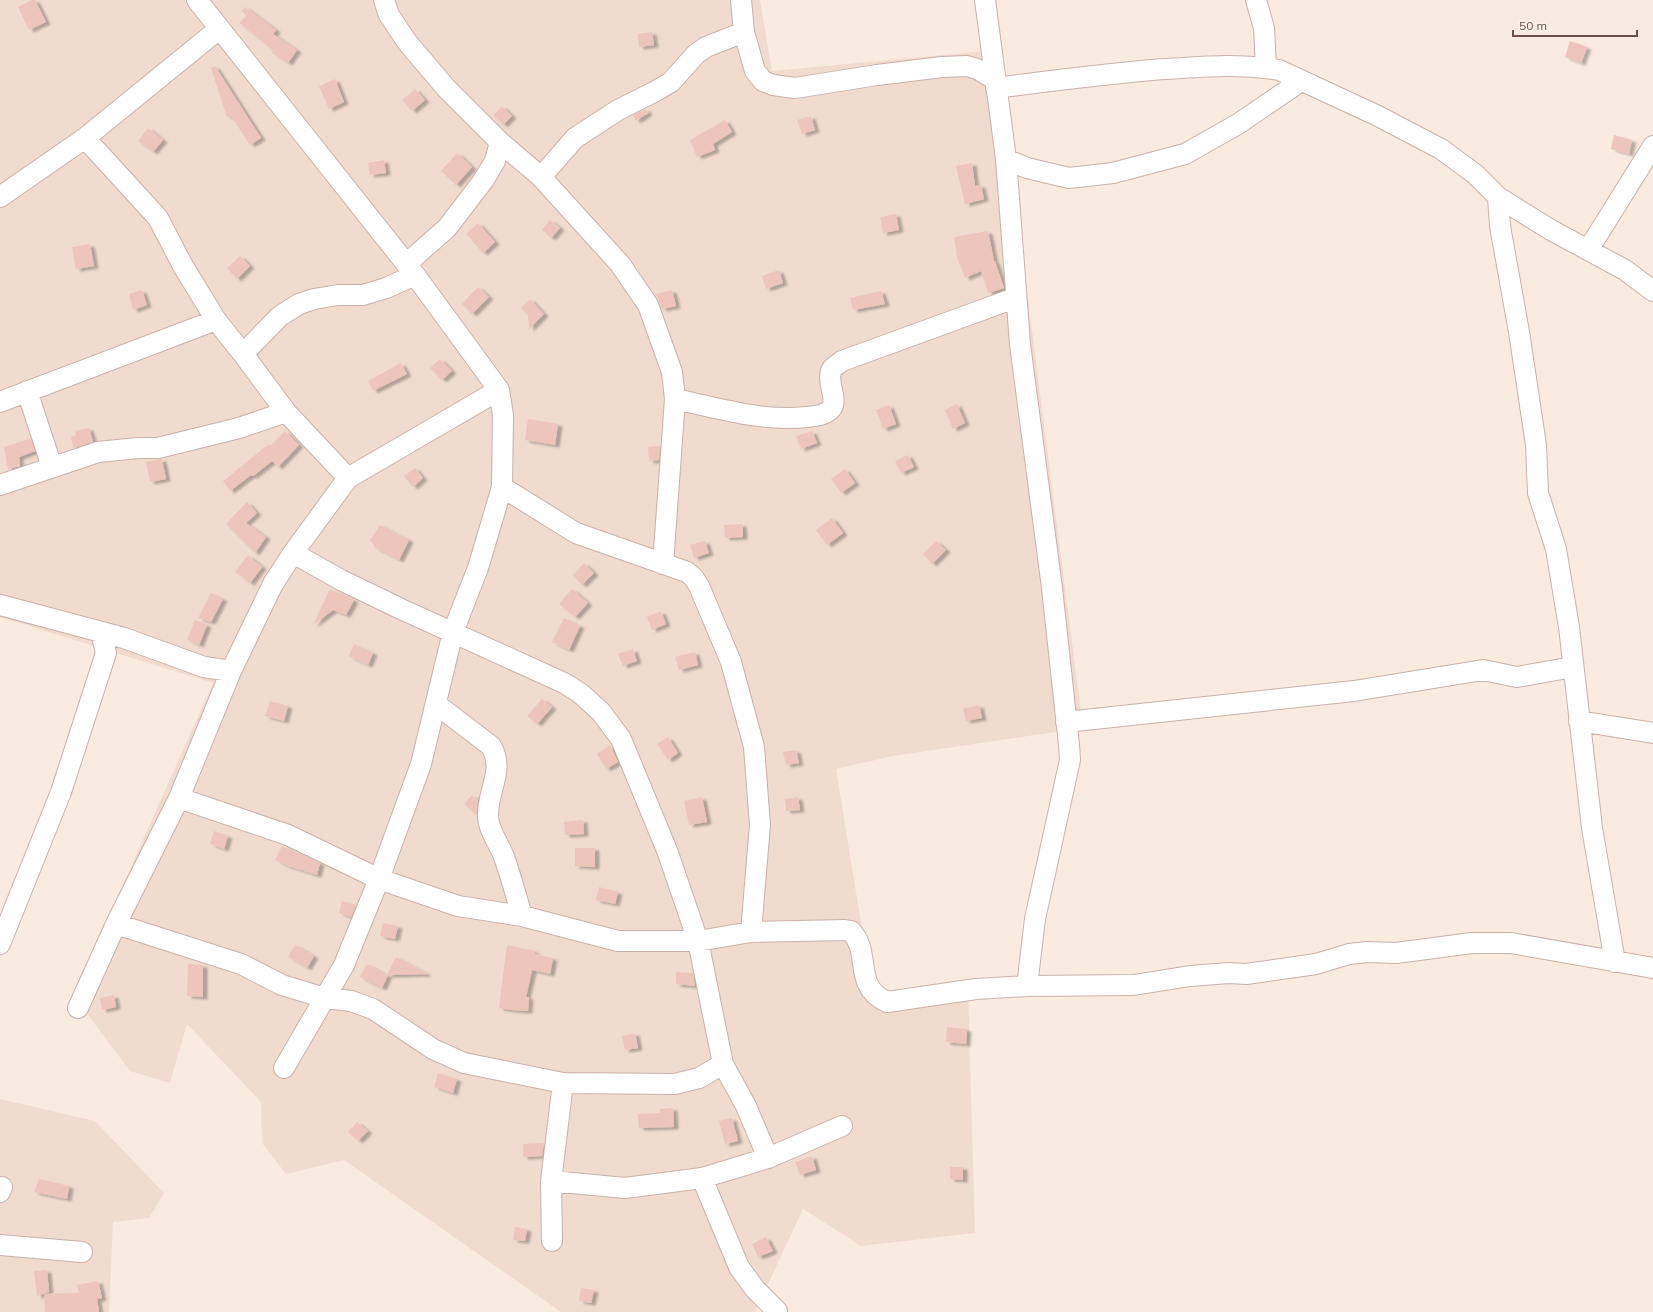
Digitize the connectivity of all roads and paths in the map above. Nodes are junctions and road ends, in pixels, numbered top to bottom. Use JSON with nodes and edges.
{"nodes":[{"id":1,"x":198,"y":0,"type":"edge"},
{"id":2,"x":384,"y":0,"type":"edge"},
{"id":3,"x":741,"y":0,"type":"edge"},
{"id":4,"x":985,"y":0,"type":"edge"},
{"id":5,"x":1256,"y":0,"type":"edge"},
{"id":6,"x":220,"y":29,"type":"junction"},
{"id":7,"x":744,"y":32,"type":"junction"},
{"id":8,"x":1266,"y":68,"type":"junction"},
{"id":9,"x":1302,"y":81,"type":"junction"},
{"id":10,"x":995,"y":83,"type":"junction"},
{"id":11,"x":84,"y":138,"type":"junction"},
{"id":12,"x":500,"y":142,"type":"junction"},
{"id":13,"x":1653,"y":146,"type":"edge"},
{"id":14,"x":1006,"y":159,"type":"junction"},
{"id":15,"x":541,"y":177,"type":"junction"},
{"id":16,"x":0,"y":197,"type":"edge"},
{"id":17,"x":1498,"y":197,"type":"junction"},
{"id":18,"x":1588,"y":250,"type":"junction"},
{"id":19,"x":410,"y":270,"type":"junction"},
{"id":20,"x":1653,"y":291,"type":"edge"},
{"id":21,"x":1015,"y":298,"type":"junction"},
{"id":22,"x":216,"y":320,"type":"junction"},
{"id":23,"x":243,"y":354,"type":"junction"},
{"id":24,"x":499,"y":390,"type":"junction"},
{"id":25,"x":27,"y":392,"type":"junction"},
{"id":26,"x":675,"y":399,"type":"junction"},
{"id":27,"x":0,"y":402,"type":"edge"},
{"id":28,"x":286,"y":412,"type":"junction"},
{"id":29,"x":52,"y":467,"type":"junction"},
{"id":30,"x":348,"y":478,"type":"junction"},
{"id":31,"x":0,"y":485,"type":"edge"},
{"id":32,"x":502,"y":487,"type":"junction"},
{"id":33,"x":293,"y":553,"type":"junction"},
{"id":34,"x":663,"y":564,"type":"junction"},
{"id":35,"x":0,"y":605,"type":"edge"},
{"id":36,"x":101,"y":632,"type":"junction"},
{"id":37,"x":453,"y":632,"type":"junction"},
{"id":38,"x":124,"y":638,"type":"junction"},
{"id":39,"x":106,"y":653,"type":"junction"},
{"id":40,"x":1573,"y":667,"type":"junction"},
{"id":41,"x":230,"y":672,"type":"junction"},
{"id":42,"x":436,"y":704,"type":"junction"},
{"id":43,"x":1579,"y":721,"type":"junction"},
{"id":44,"x":1066,"y":722,"type":"junction"},
{"id":45,"x":1653,"y":733,"type":"edge"},
{"id":46,"x":179,"y":798,"type":"junction"},
{"id":47,"x":379,"y":879,"type":"junction"},
{"id":48,"x":522,"y":916,"type":"junction"},
{"id":49,"x":116,"y":924,"type":"junction"},
{"id":50,"x":751,"y":932,"type":"junction"},
{"id":51,"x":698,"y":941,"type":"junction"},
{"id":52,"x":0,"y":944,"type":"edge"},
{"id":53,"x":1615,"y":962,"type":"junction"},
{"id":54,"x":1653,"y":968,"type":"edge"},
{"id":55,"x":1028,"y":986,"type":"junction"},
{"id":56,"x":325,"y":998,"type":"junction"},
{"id":57,"x":78,"y":1008,"type":"dead end"},
{"id":58,"x":723,"y":1064,"type":"junction"},
{"id":59,"x":284,"y":1068,"type":"dead end"},
{"id":60,"x":563,"y":1083,"type":"junction"},
{"id":61,"x":842,"y":1126,"type":"dead end"},
{"id":62,"x":768,"y":1158,"type":"junction"},
{"id":63,"x":702,"y":1178,"type":"junction"},
{"id":64,"x":551,"y":1181,"type":"junction"},
{"id":65,"x":552,"y":1241,"type":"dead end"},
{"id":66,"x":0,"y":1245,"type":"edge"},
{"id":67,"x":82,"y":1252,"type":"dead end"},
{"id":68,"x":777,"y":1311,"type":"edge"}],
"edges":[{"from":1,"to":6,"type":"street"},
{"from":2,"to":12,"type":"street"},
{"from":3,"to":7,"type":"street"},
{"from":4,"to":10,"type":"street"},
{"from":5,"to":8,"type":"street"},
{"from":6,"to":11,"type":"street"},
{"from":6,"to":19,"type":"street"},
{"from":7,"to":10,"type":"street"},
{"from":7,"to":15,"type":"street"},
{"from":8,"to":9,"type":"street"},
{"from":8,"to":10,"type":"street"},
{"from":9,"to":14,"type":"street"},
{"from":9,"to":17,"type":"street"},
{"from":10,"to":14,"type":"street"},
{"from":11,"to":16,"type":"street"},
{"from":11,"to":22,"type":"street"},
{"from":12,"to":15,"type":"street"},
{"from":12,"to":19,"type":"street"},
{"from":13,"to":18,"type":"street"},
{"from":14,"to":21,"type":"street"},
{"from":15,"to":26,"type":"street"},
{"from":17,"to":18,"type":"street"},
{"from":17,"to":40,"type":"street"},
{"from":18,"to":20,"type":"street"},
{"from":19,"to":23,"type":"street"},
{"from":19,"to":24,"type":"street"},
{"from":21,"to":26,"type":"street"},
{"from":21,"to":44,"type":"street"},
{"from":22,"to":23,"type":"street"},
{"from":22,"to":25,"type":"street"},
{"from":23,"to":28,"type":"street"},
{"from":24,"to":30,"type":"street"},
{"from":24,"to":32,"type":"street"},
{"from":25,"to":27,"type":"street"},
{"from":25,"to":29,"type":"street"},
{"from":26,"to":34,"type":"street"},
{"from":28,"to":29,"type":"street"},
{"from":28,"to":30,"type":"street"},
{"from":29,"to":31,"type":"street"},
{"from":30,"to":33,"type":"street"},
{"from":32,"to":34,"type":"street"},
{"from":32,"to":37,"type":"street"},
{"from":33,"to":37,"type":"street"},
{"from":33,"to":41,"type":"street"},
{"from":34,"to":50,"type":"street"},
{"from":35,"to":36,"type":"street"},
{"from":36,"to":38,"type":"street"},
{"from":36,"to":39,"type":"street"},
{"from":37,"to":42,"type":"street"},
{"from":37,"to":51,"type":"street"},
{"from":38,"to":39,"type":"street"},
{"from":38,"to":41,"type":"street"},
{"from":39,"to":52,"type":"street"},
{"from":40,"to":43,"type":"street"},
{"from":40,"to":44,"type":"street"},
{"from":41,"to":46,"type":"street"},
{"from":42,"to":47,"type":"street"},
{"from":42,"to":48,"type":"street"},
{"from":43,"to":45,"type":"street"},
{"from":43,"to":53,"type":"street"},
{"from":44,"to":55,"type":"street"},
{"from":46,"to":47,"type":"street"},
{"from":46,"to":49,"type":"street"},
{"from":47,"to":48,"type":"street"},
{"from":47,"to":56,"type":"street"},
{"from":48,"to":51,"type":"street"},
{"from":49,"to":56,"type":"street"},
{"from":49,"to":57,"type":"street"},
{"from":50,"to":51,"type":"street"},
{"from":50,"to":55,"type":"street"},
{"from":51,"to":58,"type":"street"},
{"from":53,"to":54,"type":"street"},
{"from":53,"to":55,"type":"street"},
{"from":56,"to":59,"type":"street"},
{"from":56,"to":60,"type":"street"},
{"from":58,"to":60,"type":"street"},
{"from":58,"to":62,"type":"street"},
{"from":60,"to":64,"type":"street"},
{"from":61,"to":62,"type":"street"},
{"from":62,"to":63,"type":"street"},
{"from":63,"to":64,"type":"street"},
{"from":63,"to":68,"type":"street"},
{"from":64,"to":65,"type":"street"},
{"from":66,"to":67,"type":"street"}]}
